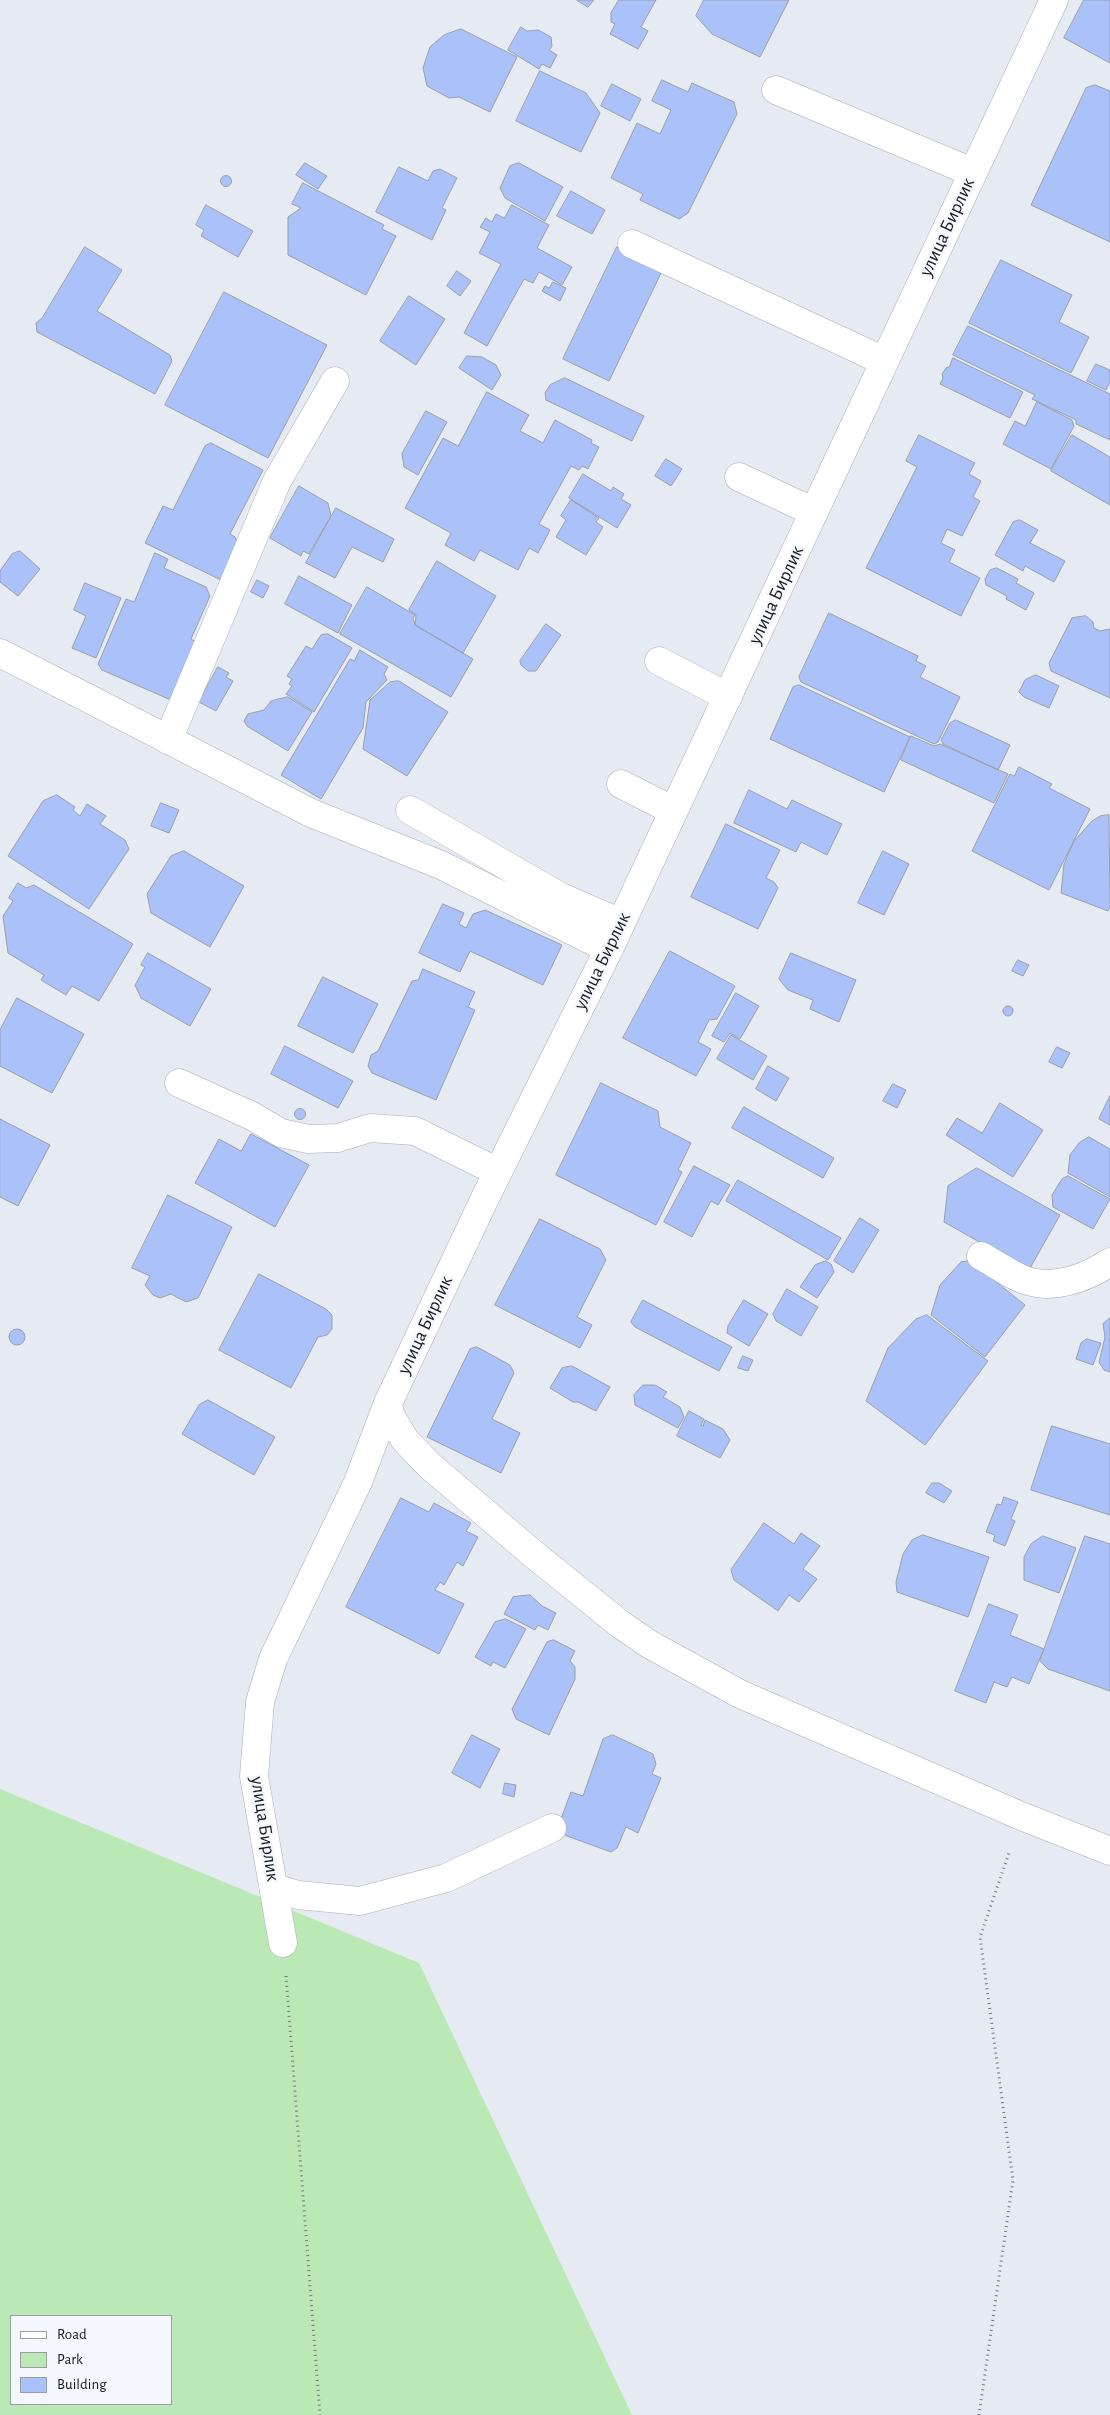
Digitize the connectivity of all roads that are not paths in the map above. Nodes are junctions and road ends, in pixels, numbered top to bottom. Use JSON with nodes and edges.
{"nodes":[{"id":1,"x":1054,"y":0,"type":"edge"},
{"id":2,"x":776,"y":90,"type":"dead end"},
{"id":3,"x":972,"y":172,"type":"junction"},
{"id":4,"x":632,"y":244,"type":"dead end"},
{"id":5,"x":884,"y":361,"type":"junction"},
{"id":6,"x":334,"y":381,"type":"dead end"},
{"id":7,"x":738,"y":478,"type":"dead end"},
{"id":8,"x":814,"y":512,"type":"junction"},
{"id":9,"x":0,"y":653,"type":"edge"},
{"id":10,"x":659,"y":661,"type":"dead end"},
{"id":11,"x":728,"y":697,"type":"junction"},
{"id":12,"x":168,"y":740,"type":"junction"},
{"id":13,"x":621,"y":784,"type":"dead end"},
{"id":14,"x":410,"y":810,"type":"dead end"},
{"id":15,"x":674,"y":812,"type":"junction"},
{"id":16,"x":621,"y":923,"type":"junction"},
{"id":17,"x":609,"y":949,"type":"junction"},
{"id":18,"x":179,"y":1083,"type":"dead end"},
{"id":19,"x":498,"y":1172,"type":"junction"},
{"id":20,"x":981,"y":1256,"type":"dead end"},
{"id":21,"x":1110,"y":1262,"type":"edge"},
{"id":22,"x":388,"y":1403,"type":"junction"},
{"id":23,"x":552,"y":1828,"type":"dead end"},
{"id":24,"x":1110,"y":1851,"type":"edge"},
{"id":25,"x":274,"y":1888,"type":"junction"},
{"id":26,"x":283,"y":1943,"type":"road end"}],
"edges":[{"from":1,"to":3,"type":"street","name":"улица Бирлик"},
{"from":2,"to":3,"type":"street"},
{"from":3,"to":5,"type":"street","name":"улица Бирлик"},
{"from":4,"to":5,"type":"street"},
{"from":5,"to":8,"type":"street","name":"улица Бирлик"},
{"from":6,"to":12,"type":"street"},
{"from":7,"to":8,"type":"street"},
{"from":8,"to":11,"type":"street","name":"улица Бирлик"},
{"from":9,"to":12,"type":"street"},
{"from":10,"to":11,"type":"street"},
{"from":11,"to":15,"type":"street","name":"улица Бирлик"},
{"from":12,"to":17,"type":"street"},
{"from":13,"to":15,"type":"street"},
{"from":14,"to":16,"type":"street"},
{"from":15,"to":16,"type":"street","name":"улица Бирлик"},
{"from":16,"to":17,"type":"street","name":"улица Бирлик"},
{"from":17,"to":19,"type":"street","name":"улица Бирлик"},
{"from":18,"to":19,"type":"street"},
{"from":19,"to":22,"type":"street","name":"улица Бирлик"},
{"from":20,"to":21,"type":"street"},
{"from":22,"to":24,"type":"street"},
{"from":22,"to":25,"type":"street","name":"улица Бирлик"},
{"from":23,"to":25,"type":"street"},
{"from":25,"to":26,"type":"street","name":"улица Бирлик"}]}
